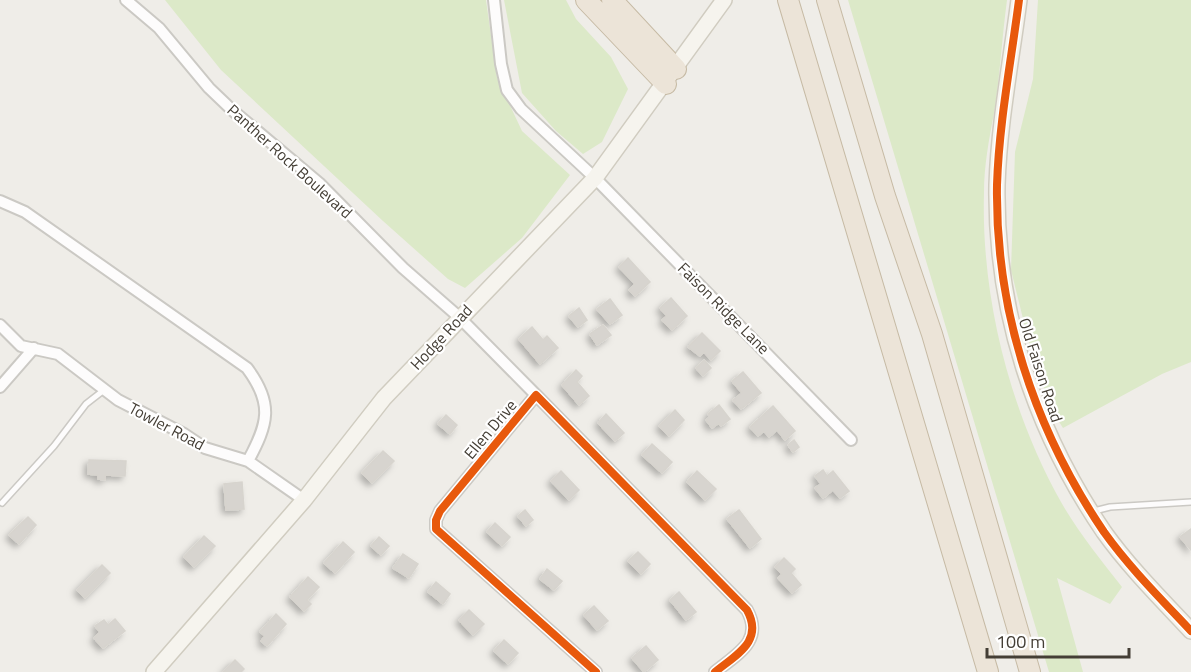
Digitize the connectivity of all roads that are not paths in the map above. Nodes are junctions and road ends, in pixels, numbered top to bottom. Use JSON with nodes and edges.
{"nodes":[{"id":1,"x":126,"y":0,"type":"edge"},
{"id":2,"x":494,"y":0,"type":"edge"},
{"id":3,"x":586,"y":0,"type":"edge"},
{"id":4,"x":612,"y":0,"type":"edge"},
{"id":5,"x":724,"y":0,"type":"edge"},
{"id":6,"x":788,"y":0,"type":"edge"},
{"id":7,"x":827,"y":0,"type":"edge"},
{"id":8,"x":1018,"y":0,"type":"edge"},
{"id":9,"x":671,"y":77,"type":"junction"},
{"id":10,"x":595,"y":178,"type":"junction"},
{"id":11,"x":0,"y":201,"type":"edge"},
{"id":12,"x":459,"y":317,"type":"junction"},
{"id":13,"x":0,"y":325,"type":"edge"},
{"id":14,"x":34,"y":348,"type":"junction"},
{"id":15,"x":0,"y":387,"type":"edge"},
{"id":16,"x":105,"y":390,"type":"junction"},
{"id":17,"x":536,"y":395,"type":"junction"},
{"id":18,"x":851,"y":440,"type":"dead end"},
{"id":19,"x":248,"y":461,"type":"junction"},
{"id":20,"x":304,"y":500,"type":"junction"},
{"id":21,"x":1191,"y":502,"type":"edge"},
{"id":22,"x":2,"y":503,"type":"dead end"},
{"id":23,"x":1092,"y":512,"type":"junction"},
{"id":24,"x":1191,"y":631,"type":"edge"},
{"id":25,"x":154,"y":672,"type":"edge"},
{"id":26,"x":596,"y":672,"type":"edge"},
{"id":27,"x":715,"y":672,"type":"edge"},
{"id":28,"x":988,"y":672,"type":"edge"},
{"id":29,"x":1030,"y":672,"type":"edge"}],
"edges":[{"from":1,"to":12,"type":"street","name":"Panther Rock Boulevard"},
{"from":2,"to":10,"type":"street","name":"Faison Ridge Lane"},
{"from":3,"to":9,"type":"highway"},
{"from":4,"to":9,"type":"highway"},
{"from":5,"to":9,"type":"main road","name":"Hodge Road"},
{"from":6,"to":28,"type":"highway"},
{"from":7,"to":29,"type":"highway"},
{"from":8,"to":23,"type":"main road","name":"Old Faison Road"},
{"from":9,"to":10,"type":"main road","name":"Hodge Road"},
{"from":10,"to":12,"type":"main road","name":"Hodge Road"},
{"from":10,"to":18,"type":"street","name":"Faison Ridge Lane"},
{"from":11,"to":19,"type":"street"},
{"from":12,"to":17,"type":"street","name":"Ellen Drive"},
{"from":12,"to":20,"type":"main road","name":"Hodge Road"},
{"from":13,"to":14,"type":"street","name":"Towler Road"},
{"from":14,"to":15,"type":"street"},
{"from":14,"to":16,"type":"street","name":"Towler Road"},
{"from":16,"to":19,"type":"street","name":"Towler Road"},
{"from":16,"to":22,"type":"lane"},
{"from":17,"to":26,"type":"street","name":"Ellen Drive"},
{"from":17,"to":27,"type":"street","name":"Ellen Drive"},
{"from":19,"to":20,"type":"street","name":"Towler Road"},
{"from":20,"to":25,"type":"main road","name":"Hodge Road"},
{"from":21,"to":23,"type":"lane"},
{"from":23,"to":24,"type":"main road","name":"Old Faison Road"}]}
